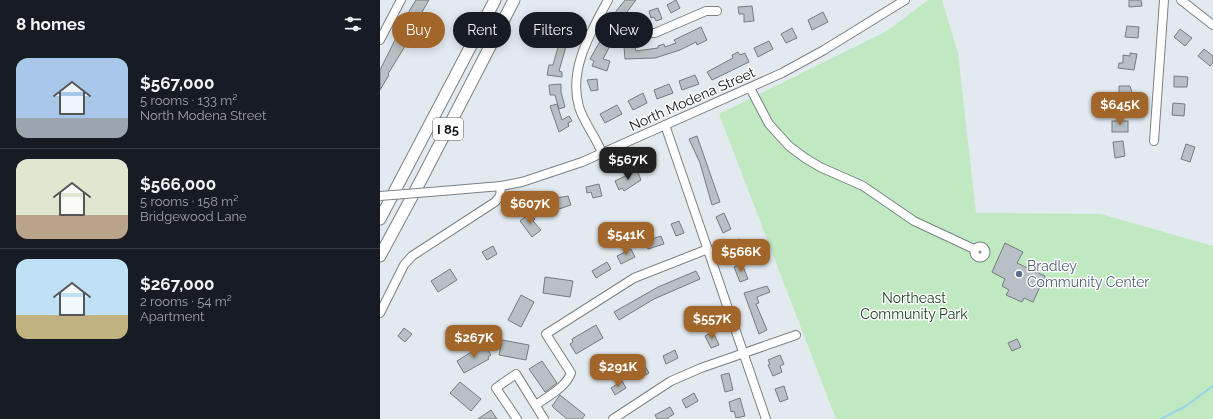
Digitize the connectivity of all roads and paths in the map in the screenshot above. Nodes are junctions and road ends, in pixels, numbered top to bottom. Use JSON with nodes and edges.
{"nodes":[{"id":1,"x":401,"y":0,"type":"edge"},
{"id":2,"x":495,"y":0,"type":"edge"},
{"id":3,"x":514,"y":0,"type":"edge"},
{"id":4,"x":608,"y":0,"type":"edge"},
{"id":5,"x":905,"y":0,"type":"edge"},
{"id":6,"x":1164,"y":0,"type":"edge"},
{"id":7,"x":1180,"y":0,"type":"edge"},
{"id":8,"x":717,"y":11,"type":"dead end"},
{"id":9,"x":602,"y":12,"type":"edge"},
{"id":10,"x":1213,"y":25,"type":"edge"},
{"id":11,"x":595,"y":26,"type":"edge"},
{"id":12,"x":653,"y":33,"type":"edge"},
{"id":13,"x":380,"y":40,"type":"edge"},
{"id":14,"x":750,"y":88,"type":"junction"},
{"id":15,"x":665,"y":125,"type":"junction"},
{"id":16,"x":1154,"y":141,"type":"dead end"},
{"id":17,"x":602,"y":154,"type":"junction"},
{"id":18,"x":501,"y":186,"type":"junction"},
{"id":19,"x":380,"y":196,"type":"edge"},
{"id":20,"x":380,"y":219,"type":"edge"},
{"id":21,"x":708,"y":249,"type":"junction"},
{"id":22,"x":974,"y":249,"type":"dead end"},
{"id":23,"x":380,"y":256,"type":"edge"},
{"id":24,"x":380,"y":313,"type":"edge"},
{"id":25,"x":796,"y":335,"type":"dead end"},
{"id":26,"x":744,"y":354,"type":"junction"},
{"id":27,"x":536,"y":405,"type":"junction"},
{"id":28,"x":517,"y":419,"type":"edge"},
{"id":29,"x":544,"y":419,"type":"edge"},
{"id":30,"x":613,"y":419,"type":"edge"},
{"id":31,"x":766,"y":419,"type":"edge"}],
"edges":[{"from":1,"to":13,"type":"street"},
{"from":2,"to":20,"type":"highway","number":"I 85"},
{"from":3,"to":23,"type":"highway","number":"I 85"},
{"from":4,"to":9,"type":"street"},
{"from":5,"to":14,"type":"street","name":"North Modena Street"},
{"from":6,"to":16,"type":"street"},
{"from":7,"to":10,"type":"street"},
{"from":8,"to":12,"type":"street"},
{"from":11,"to":17,"type":"street"},
{"from":14,"to":15,"type":"street","name":"North Modena Street"},
{"from":14,"to":22,"type":"street"},
{"from":15,"to":17,"type":"street","name":"North Modena Street"},
{"from":15,"to":21,"type":"street"},
{"from":17,"to":18,"type":"street","name":"North Modena Street"},
{"from":18,"to":19,"type":"street","name":"North Modena Street","bridge":true},
{"from":18,"to":24,"type":"street"},
{"from":21,"to":26,"type":"street"},
{"from":21,"to":27,"type":"street"},
{"from":25,"to":26,"type":"street"},
{"from":26,"to":30,"type":"street"},
{"from":26,"to":31,"type":"street"},
{"from":27,"to":28,"type":"street"},
{"from":27,"to":29,"type":"street"}]}
